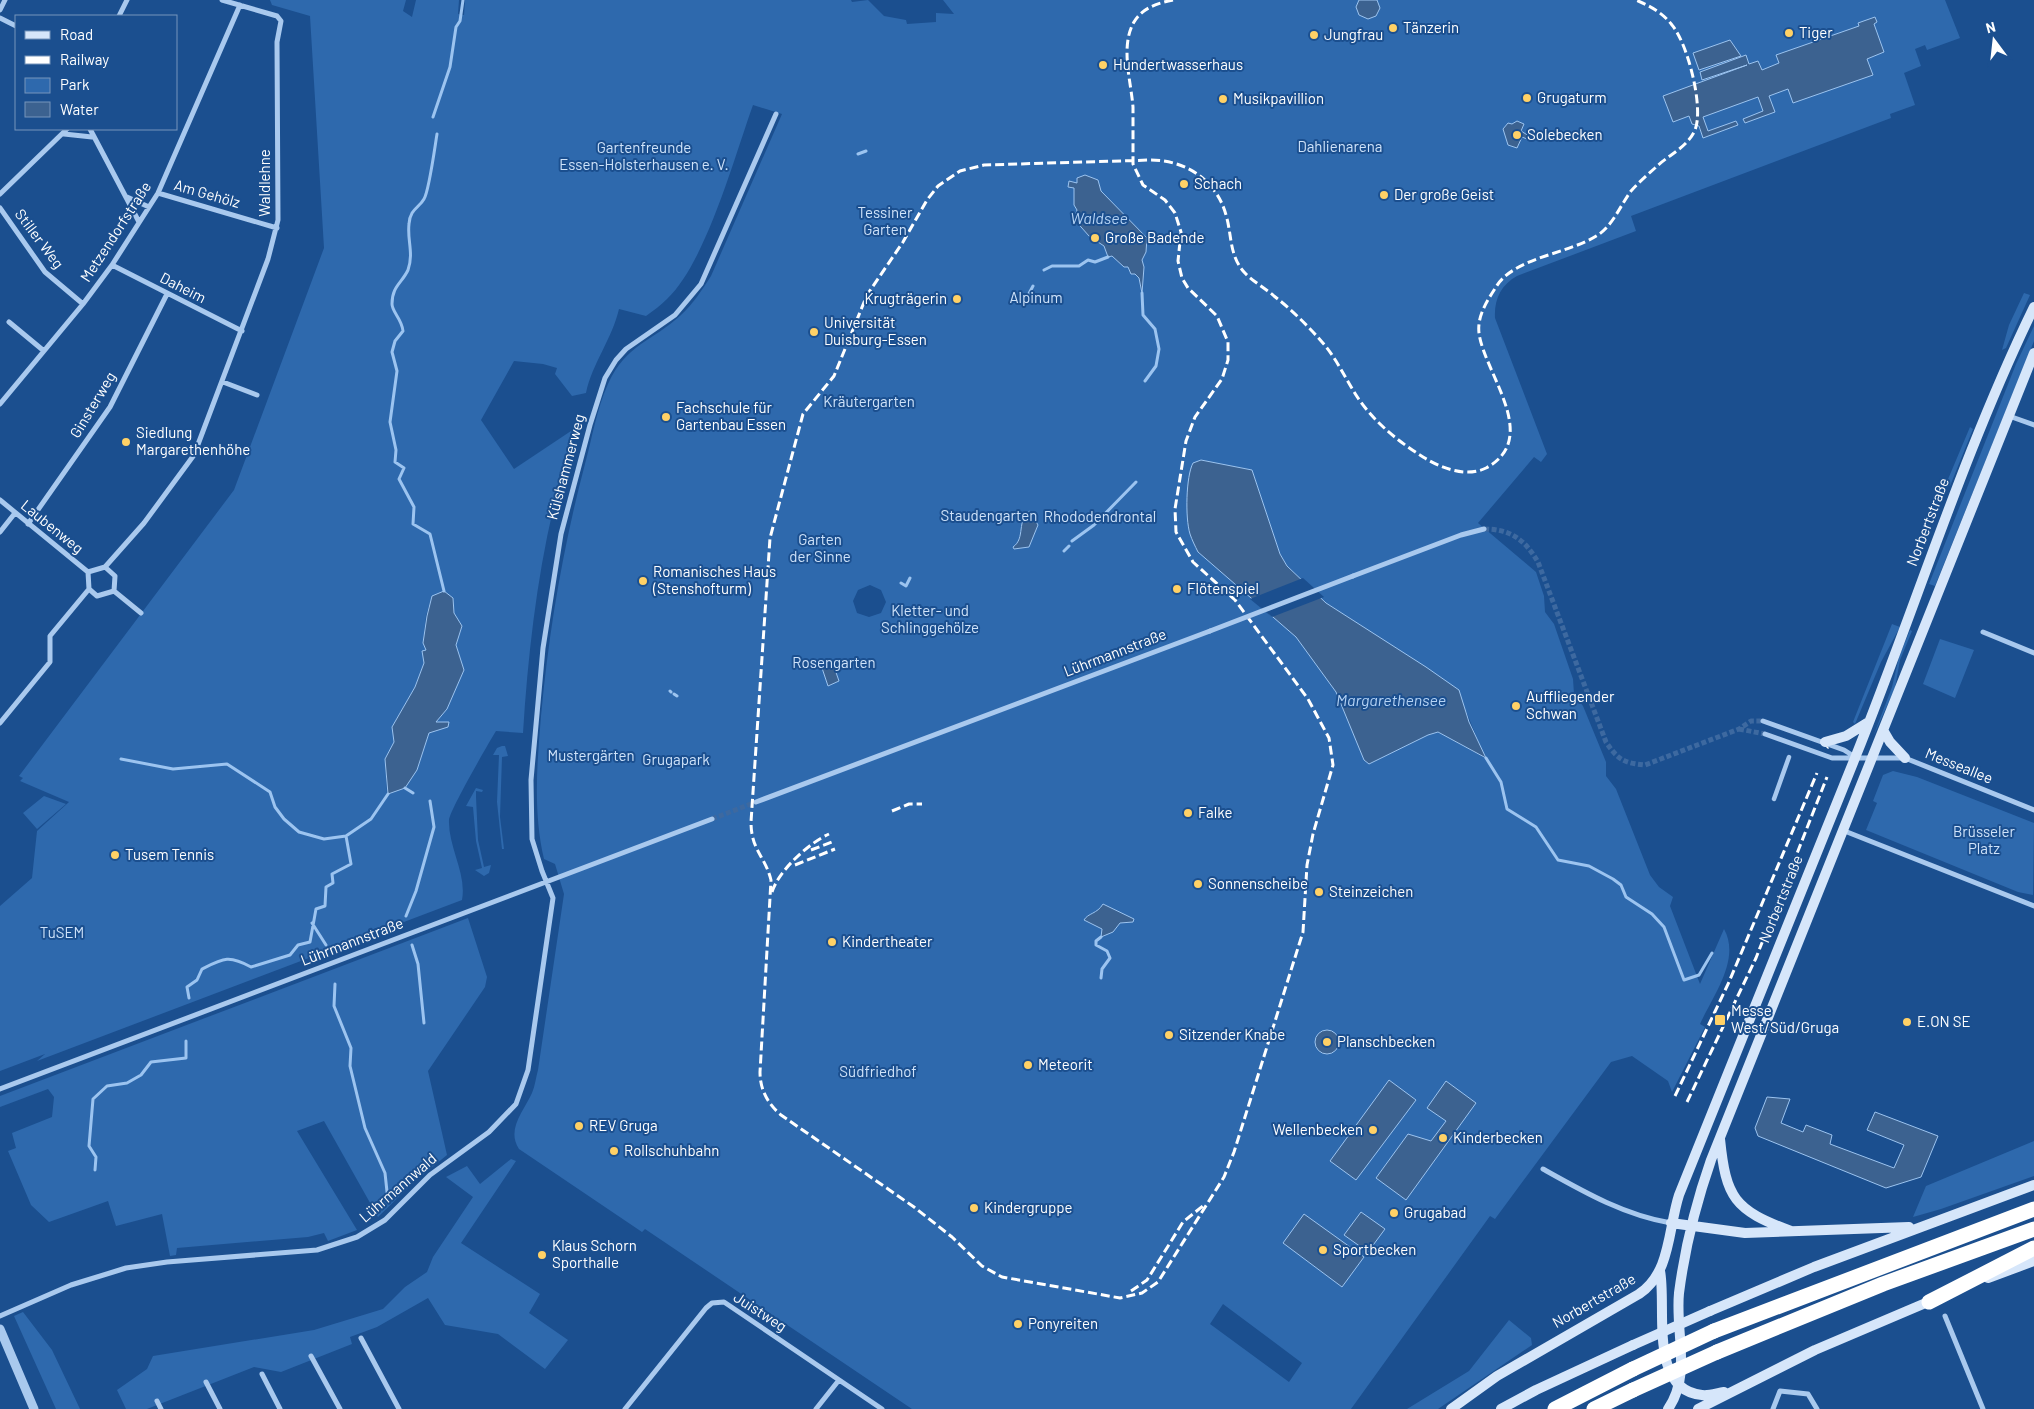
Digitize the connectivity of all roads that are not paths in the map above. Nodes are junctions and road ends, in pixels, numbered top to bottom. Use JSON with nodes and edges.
{"nodes":[{"id":1,"x":5,"y":0,"type":"edge"},
{"id":2,"x":127,"y":0,"type":"edge"},
{"id":3,"x":222,"y":0,"type":"edge"},
{"id":4,"x":240,"y":5,"type":"junction"},
{"id":5,"x":0,"y":10,"type":"edge"},
{"id":6,"x":120,"y":15,"type":"edge"},
{"id":7,"x":0,"y":18,"type":"edge"},
{"id":8,"x":15,"y":26,"type":"edge"},
{"id":9,"x":776,"y":114,"type":"dead end"},
{"id":10,"x":90,"y":130,"type":"edge"},
{"id":11,"x":65,"y":131,"type":"edge"},
{"id":12,"x":92,"y":137,"type":"junction"},
{"id":13,"x":158,"y":193,"type":"junction"},
{"id":14,"x":0,"y":194,"type":"edge"},
{"id":15,"x":126,"y":197,"type":"junction"},
{"id":16,"x":149,"y":207,"type":"junction"},
{"id":17,"x":0,"y":208,"type":"edge"},
{"id":18,"x":139,"y":222,"type":"junction"},
{"id":19,"x":278,"y":228,"type":"junction"},
{"id":20,"x":112,"y":265,"type":"junction"},
{"id":21,"x":167,"y":294,"type":"junction"},
{"id":22,"x":83,"y":304,"type":"junction"},
{"id":23,"x":2034,"y":307,"type":"edge"},
{"id":24,"x":9,"y":322,"type":"dead end"},
{"id":25,"x":242,"y":331,"type":"junction"},
{"id":26,"x":44,"y":351,"type":"junction"},
{"id":27,"x":2034,"y":353,"type":"edge"},
{"id":28,"x":223,"y":382,"type":"junction"},
{"id":29,"x":0,"y":392,"type":"edge"},
{"id":30,"x":257,"y":395,"type":"dead end"},
{"id":31,"x":6,"y":397,"type":"junction"},
{"id":32,"x":0,"y":404,"type":"edge"},
{"id":33,"x":2008,"y":415,"type":"junction"},
{"id":34,"x":2034,"y":425,"type":"edge"},
{"id":35,"x":0,"y":500,"type":"edge"},
{"id":36,"x":15,"y":513,"type":"junction"},
{"id":37,"x":28,"y":524,"type":"junction"},
{"id":38,"x":1484,"y":529,"type":"tunnel mouth"},
{"id":39,"x":0,"y":532,"type":"edge"},
{"id":40,"x":105,"y":568,"type":"junction"},
{"id":41,"x":88,"y":572,"type":"junction"},
{"id":42,"x":89,"y":589,"type":"junction"},
{"id":43,"x":114,"y":591,"type":"junction"},
{"id":44,"x":141,"y":613,"type":"dead end"},
{"id":45,"x":1983,"y":632,"type":"dead end"},
{"id":46,"x":2034,"y":653,"type":"edge"},
{"id":47,"x":1763,"y":721,"type":"tunnel mouth"},
{"id":48,"x":1868,"y":722,"type":"junction"},
{"id":49,"x":0,"y":723,"type":"edge"},
{"id":50,"x":1883,"y":730,"type":"junction"},
{"id":51,"x":1765,"y":734,"type":"tunnel mouth"},
{"id":52,"x":1825,"y":742,"type":"junction"},
{"id":53,"x":1789,"y":757,"type":"dead end"},
{"id":54,"x":1855,"y":757,"type":"junction"},
{"id":55,"x":1871,"y":758,"type":"junction"},
{"id":56,"x":1905,"y":758,"type":"junction"},
{"id":57,"x":1774,"y":800,"type":"dead end"},
{"id":58,"x":756,"y":802,"type":"tunnel mouth"},
{"id":59,"x":2034,"y":810,"type":"edge"},
{"id":60,"x":712,"y":819,"type":"tunnel mouth"},
{"id":61,"x":1842,"y":830,"type":"junction"},
{"id":62,"x":546,"y":881,"type":"junction"},
{"id":63,"x":2034,"y":906,"type":"edge"},
{"id":64,"x":0,"y":1089,"type":"edge"},
{"id":65,"x":1720,"y":1138,"type":"junction"},
{"id":66,"x":1543,"y":1169,"type":"dead end"},
{"id":67,"x":2034,"y":1185,"type":"edge"},
{"id":68,"x":2034,"y":1209,"type":"edge"},
{"id":69,"x":1671,"y":1223,"type":"junction"},
{"id":70,"x":1691,"y":1226,"type":"junction"},
{"id":71,"x":1919,"y":1227,"type":"junction"},
{"id":72,"x":2034,"y":1229,"type":"edge"},
{"id":73,"x":1797,"y":1232,"type":"junction"},
{"id":74,"x":2034,"y":1248,"type":"edge"},
{"id":75,"x":2034,"y":1261,"type":"edge"},
{"id":76,"x":1660,"y":1271,"type":"junction"},
{"id":77,"x":1929,"y":1302,"type":"junction"},
{"id":78,"x":0,"y":1316,"type":"edge"},
{"id":79,"x":1945,"y":1316,"type":"dead end"},
{"id":80,"x":0,"y":1329,"type":"edge"},
{"id":81,"x":361,"y":1338,"type":"dead end"},
{"id":82,"x":310,"y":1356,"type":"dead end"},
{"id":83,"x":262,"y":1374,"type":"dead end"},
{"id":84,"x":839,"y":1380,"type":"junction"},
{"id":85,"x":206,"y":1382,"type":"dead end"},
{"id":86,"x":1679,"y":1386,"type":"junction"},
{"id":87,"x":1733,"y":1390,"type":"junction"},
{"id":88,"x":157,"y":1401,"type":"dead end"},
{"id":89,"x":34,"y":1409,"type":"edge"},
{"id":90,"x":161,"y":1409,"type":"edge"},
{"id":91,"x":220,"y":1409,"type":"edge"},
{"id":92,"x":280,"y":1409,"type":"edge"},
{"id":93,"x":340,"y":1409,"type":"edge"},
{"id":94,"x":399,"y":1409,"type":"edge"},
{"id":95,"x":625,"y":1409,"type":"edge"},
{"id":96,"x":816,"y":1409,"type":"edge"},
{"id":97,"x":882,"y":1409,"type":"edge"},
{"id":98,"x":1450,"y":1409,"type":"edge"},
{"id":99,"x":1501,"y":1409,"type":"edge"},
{"id":100,"x":1555,"y":1409,"type":"edge"},
{"id":101,"x":1594,"y":1409,"type":"edge"},
{"id":102,"x":1668,"y":1409,"type":"edge"},
{"id":103,"x":1698,"y":1409,"type":"edge"},
{"id":104,"x":1773,"y":1409,"type":"edge"},
{"id":105,"x":1818,"y":1409,"type":"edge"},
{"id":106,"x":1983,"y":1409,"type":"edge"}],
"edges":[{"from":1,"to":5,"type":"street"},
{"from":2,"to":6,"type":"street"},
{"from":3,"to":4,"type":"street"},
{"from":4,"to":13,"type":"street","name":"Metzendorfstraße"},
{"from":4,"to":19,"type":"street","name":"Waldlehne"},
{"from":7,"to":8,"type":"street"},
{"from":9,"to":62,"type":"street","name":"Külshammerweg"},
{"from":10,"to":12,"type":"street"},
{"from":11,"to":12,"type":"street"},
{"from":11,"to":14,"type":"street"},
{"from":12,"to":15,"type":"street"},
{"from":13,"to":16,"type":"street","name":"Metzendorfstraße"},
{"from":13,"to":19,"type":"street","name":"Am Gehölz"},
{"from":15,"to":16,"type":"street"},
{"from":15,"to":18,"type":"street"},
{"from":16,"to":18,"type":"street","name":"Metzendorfstraße"},
{"from":17,"to":22,"type":"street","name":"Stiller Weg"},
{"from":18,"to":20,"type":"street","name":"Metzendorfstraße"},
{"from":19,"to":25,"type":"street","name":"Waldlehne"},
{"from":20,"to":21,"type":"street","name":"Daheim"},
{"from":20,"to":22,"type":"street","name":"Metzendorfstraße"},
{"from":21,"to":25,"type":"street","name":"Daheim"},
{"from":21,"to":37,"type":"street","name":"Ginsterweg"},
{"from":22,"to":26,"type":"street","name":"Metzendorfstraße"},
{"from":23,"to":48,"type":"main road","name":"Norbertstraße"},
{"from":24,"to":26,"type":"street"},
{"from":25,"to":28,"type":"street","name":"Waldlehne"},
{"from":26,"to":31,"type":"street","name":"Metzendorfstraße"},
{"from":27,"to":33,"type":"main road","name":"Norbertstraße"},
{"from":28,"to":30,"type":"street"},
{"from":28,"to":40,"type":"street","name":"Waldlehne"},
{"from":29,"to":31,"type":"street"},
{"from":31,"to":32,"type":"street","name":"Metzendorfstraße"},
{"from":33,"to":34,"type":"street"},
{"from":33,"to":50,"type":"main road","name":"Norbertstraße"},
{"from":35,"to":36,"type":"street","name":"Laubenweg"},
{"from":36,"to":37,"type":"street","name":"Laubenweg"},
{"from":36,"to":39,"type":"street"},
{"from":37,"to":41,"type":"street","name":"Laubenweg"},
{"from":38,"to":58,"type":"street","name":"Lührmannstraße","bridge":true},
{"from":40,"to":41,"type":"street"},
{"from":40,"to":43,"type":"street"},
{"from":41,"to":42,"type":"street"},
{"from":42,"to":43,"type":"street"},
{"from":42,"to":49,"type":"street"},
{"from":43,"to":44,"type":"street"},
{"from":45,"to":46,"type":"street"},
{"from":47,"to":52,"type":"street"},
{"from":48,"to":52,"type":"main road"},
{"from":48,"to":54,"type":"main road","name":"Norbertstraße"},
{"from":50,"to":55,"type":"main road","name":"Norbertstraße"},
{"from":50,"to":56,"type":"main road"},
{"from":51,"to":54,"type":"street"},
{"from":52,"to":54,"type":"street"},
{"from":53,"to":57,"type":"street"},
{"from":54,"to":55,"type":"street"},
{"from":54,"to":69,"type":"main road","name":"Norbertstraße"},
{"from":55,"to":56,"type":"street","name":"Messeallee"},
{"from":55,"to":61,"type":"main road","name":"Norbertstraße"},
{"from":56,"to":59,"type":"street","name":"Messeallee"},
{"from":60,"to":62,"type":"street","name":"Lührmannstraße"},
{"from":61,"to":63,"type":"street"},
{"from":61,"to":65,"type":"main road","name":"Norbertstraße"},
{"from":62,"to":64,"type":"street","name":"Lührmannstraße"},
{"from":62,"to":78,"type":"street","name":"Lührmannwald"},
{"from":65,"to":70,"type":"main road","name":"Norbertstraße"},
{"from":65,"to":73,"type":"main road"},
{"from":66,"to":69,"type":"street"},
{"from":67,"to":71,"type":"main road"},
{"from":68,"to":100,"type":"highway","bridge":true},
{"from":69,"to":70,"type":"main road"},
{"from":69,"to":76,"type":"main road","name":"Norbertstraße"},
{"from":70,"to":73,"type":"main road"},
{"from":70,"to":86,"type":"main road","name":"Norbertstraße"},
{"from":71,"to":73,"type":"main road"},
{"from":71,"to":99,"type":"main road","bridge":true},
{"from":72,"to":101,"type":"highway","bridge":true},
{"from":74,"to":77,"type":"highway"},
{"from":75,"to":77,"type":"main road"},
{"from":76,"to":86,"type":"main road"},
{"from":76,"to":98,"type":"main road","name":"Norbertstraße"},
{"from":77,"to":87,"type":"main road"},
{"from":79,"to":106,"type":"street"},
{"from":80,"to":89,"type":"street"},
{"from":81,"to":94,"type":"street"},
{"from":82,"to":93,"type":"street"},
{"from":83,"to":92,"type":"street"},
{"from":84,"to":95,"type":"street","name":"Juistweg"},
{"from":84,"to":96,"type":"street"},
{"from":84,"to":97,"type":"street","name":"Juistweg"},
{"from":85,"to":91,"type":"street"},
{"from":86,"to":87,"type":"main road"},
{"from":86,"to":102,"type":"main road","name":"Norbertstraße"},
{"from":87,"to":103,"type":"main road"},
{"from":88,"to":90,"type":"street"},
{"from":104,"to":105,"type":"street"}]}
